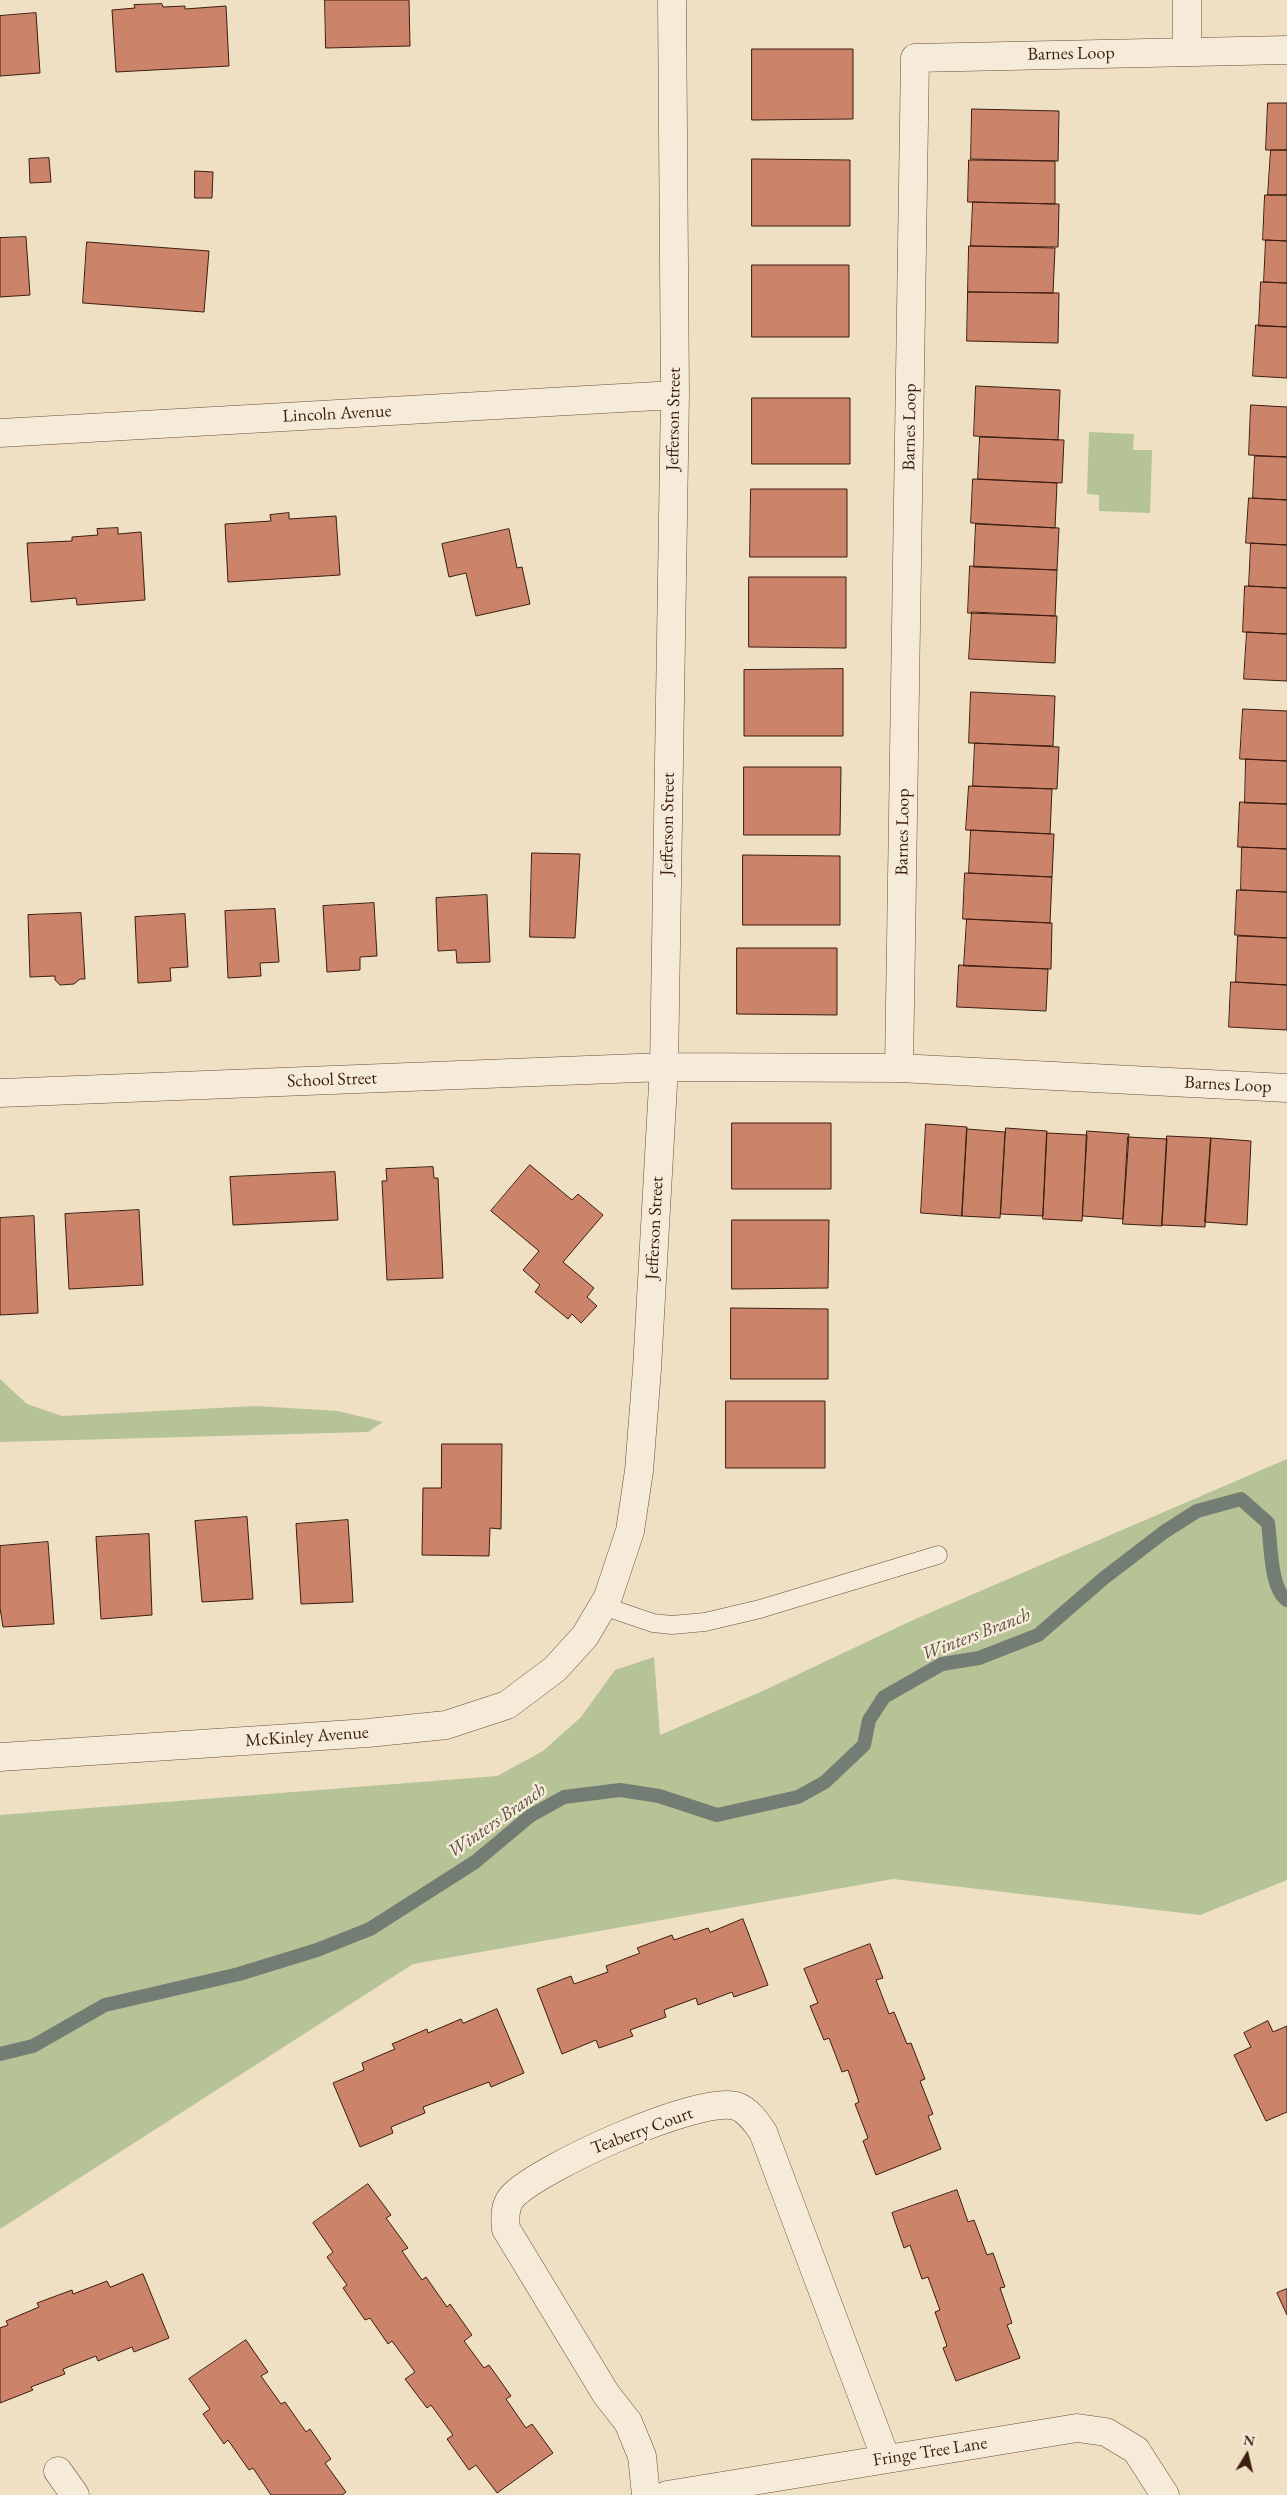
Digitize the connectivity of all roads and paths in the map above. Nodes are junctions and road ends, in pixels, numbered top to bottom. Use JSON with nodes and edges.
{"nodes":[{"id":1,"x":672,"y":0,"type":"edge"},
{"id":2,"x":1187,"y":0,"type":"edge"},
{"id":3,"x":1287,"y":50,"type":"edge"},
{"id":4,"x":1188,"y":52,"type":"junction"},
{"id":5,"x":675,"y":395,"type":"junction"},
{"id":6,"x":0,"y":433,"type":"edge"},
{"id":7,"x":664,"y":1067,"type":"junction"},
{"id":8,"x":899,"y":1068,"type":"junction"},
{"id":9,"x":1287,"y":1088,"type":"edge"},
{"id":10,"x":0,"y":1093,"type":"edge"},
{"id":11,"x":938,"y":1555,"type":"dead end"},
{"id":12,"x":603,"y":1606,"type":"junction"},
{"id":13,"x":585,"y":1636,"type":"joint"},
{"id":14,"x":0,"y":1757,"type":"edge"},
{"id":15,"x":886,"y":2459,"type":"junction"},
{"id":16,"x":58,"y":2471,"type":"dead end"},
{"id":17,"x":75,"y":2495,"type":"edge"},
{"id":18,"x":646,"y":2495,"type":"edge"},
{"id":19,"x":667,"y":2495,"type":"edge"},
{"id":20,"x":1165,"y":2495,"type":"edge"}],
"edges":[{"from":1,"to":5,"type":"street","name":"Jefferson Street"},
{"from":2,"to":4,"type":"street"},
{"from":3,"to":4,"type":"street","name":"Barnes Loop"},
{"from":4,"to":8,"type":"street","name":"Barnes Loop"},
{"from":5,"to":6,"type":"street","name":"Lincoln Avenue"},
{"from":5,"to":7,"type":"street","name":"Jefferson Street"},
{"from":7,"to":8,"type":"street","name":"Barnes Loop"},
{"from":7,"to":10,"type":"street","name":"School Street"},
{"from":7,"to":12,"type":"street","name":"Jefferson Street"},
{"from":8,"to":9,"type":"street","name":"Barnes Loop"},
{"from":11,"to":12,"type":"lane"},
{"from":12,"to":13,"type":"street","name":"Jefferson Street"},
{"from":13,"to":14,"type":"street","name":"McKinley Avenue"},
{"from":15,"to":18,"type":"street","name":"Teaberry Court"},
{"from":15,"to":19,"type":"street","name":"Fringe Tree Lane"},
{"from":15,"to":20,"type":"street","name":"Fringe Tree Lane"},
{"from":16,"to":17,"type":"street"}]}
